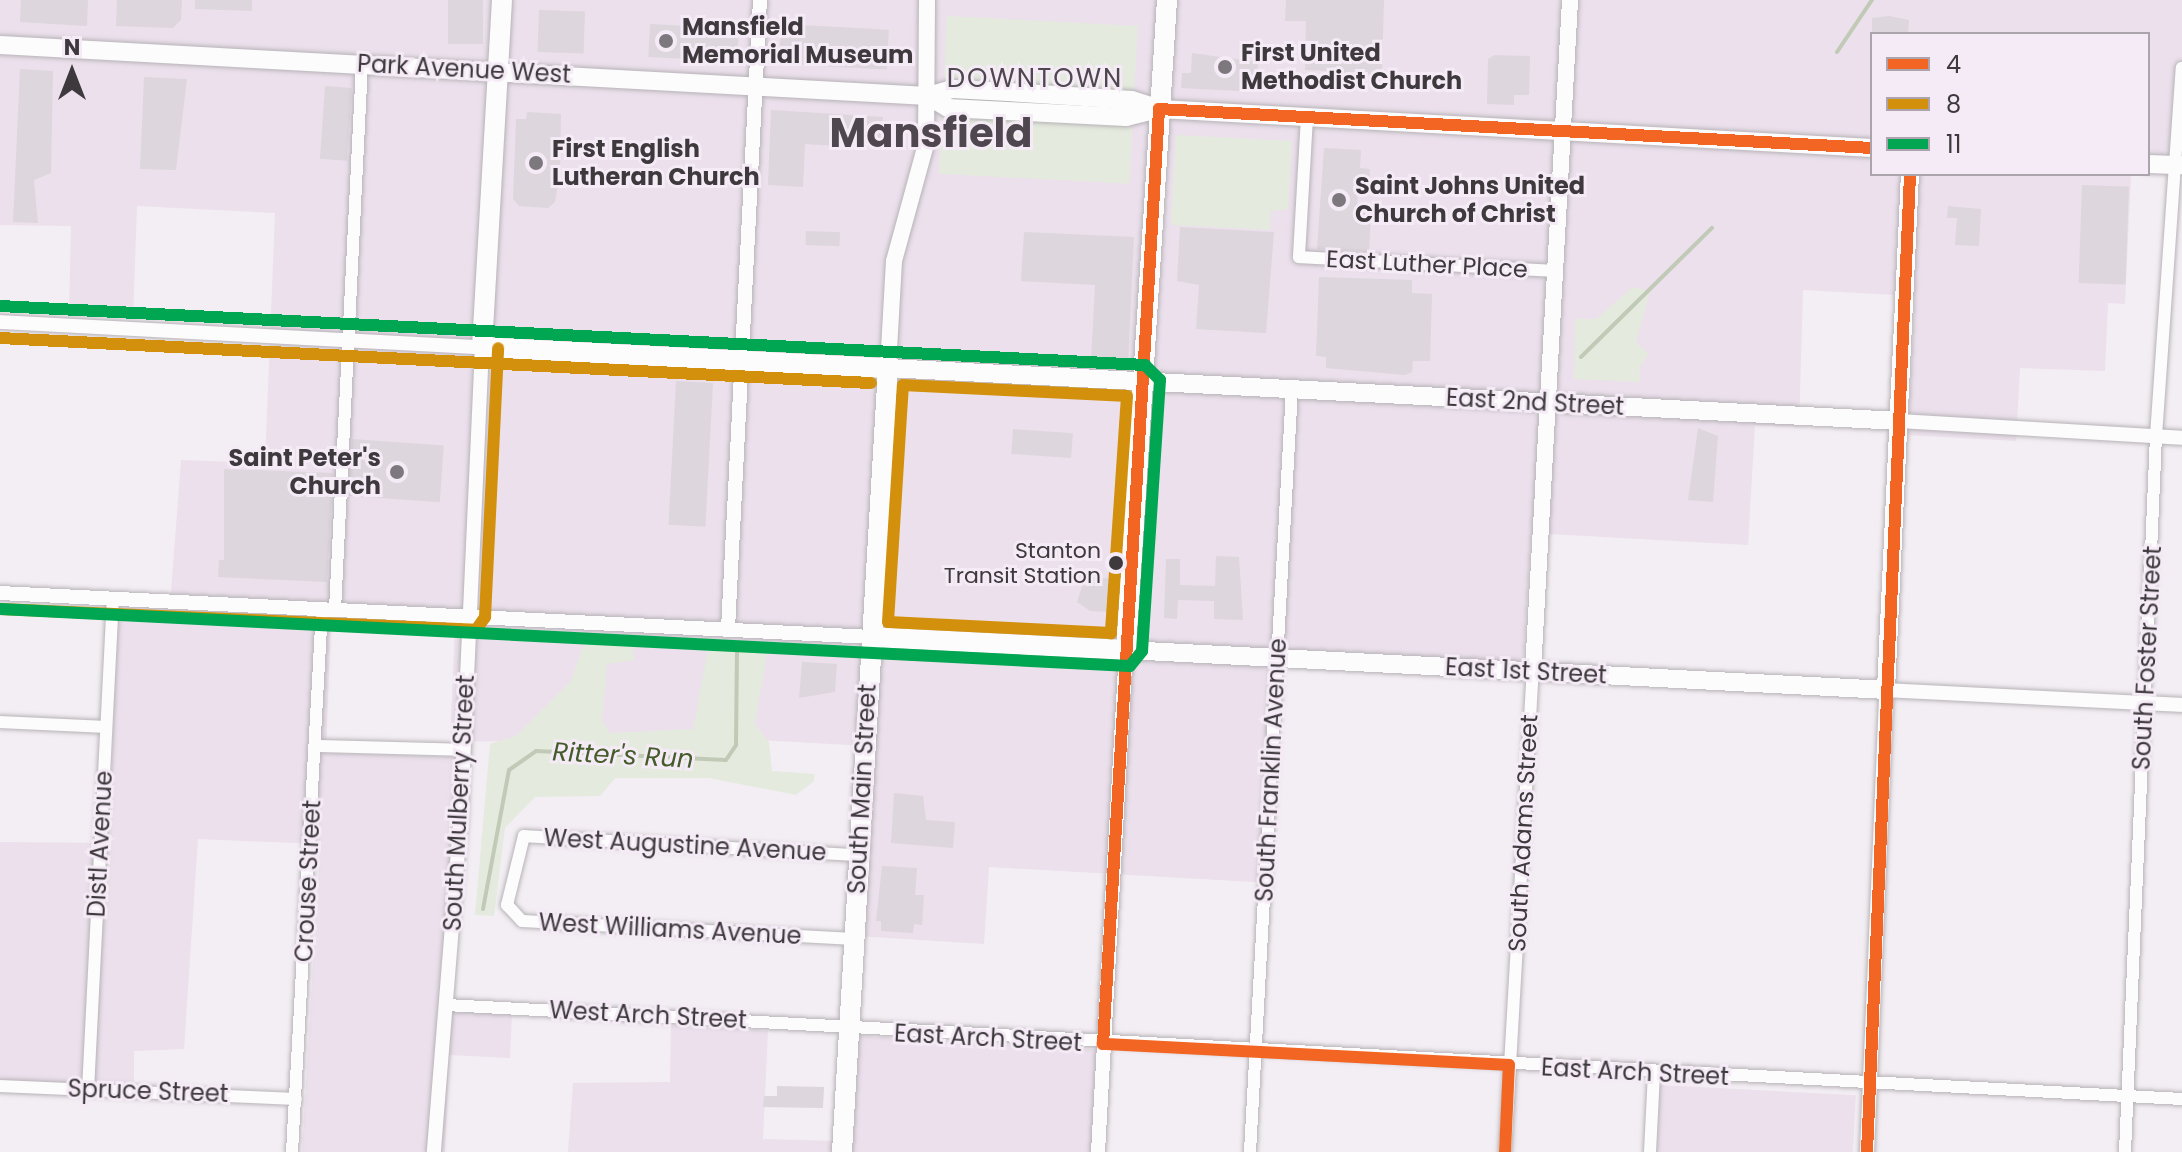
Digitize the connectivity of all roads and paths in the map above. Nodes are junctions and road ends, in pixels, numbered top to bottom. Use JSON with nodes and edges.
{"nodes":[{"id":1,"x":502,"y":0,"type":"edge"},
{"id":2,"x":760,"y":0,"type":"edge"},
{"id":3,"x":927,"y":0,"type":"edge"},
{"id":4,"x":1167,"y":0,"type":"edge"},
{"id":5,"x":1570,"y":0,"type":"edge"},
{"id":6,"x":0,"y":45,"type":"edge"},
{"id":7,"x":362,"y":64,"type":"junction"},
{"id":8,"x":2182,"y":68,"type":"edge"},
{"id":9,"x":498,"y":70,"type":"junction"},
{"id":10,"x":756,"y":85,"type":"junction"},
{"id":11,"x":928,"y":96,"type":"junction"},
{"id":12,"x":1159,"y":109,"type":"junction"},
{"id":13,"x":1307,"y":117,"type":"junction"},
{"id":14,"x":1564,"y":130,"type":"junction"},
{"id":15,"x":1870,"y":148,"type":"edge"},
{"id":16,"x":2150,"y":164,"type":"edge"},
{"id":17,"x":2180,"y":165,"type":"edge"},
{"id":18,"x":1910,"y":176,"type":"edge"},
{"id":19,"x":1555,"y":271,"type":"junction"},
{"id":20,"x":0,"y":322,"type":"edge"},
{"id":21,"x":348,"y":340,"type":"junction"},
{"id":22,"x":482,"y":347,"type":"junction"},
{"id":23,"x":740,"y":360,"type":"junction"},
{"id":24,"x":888,"y":368,"type":"junction"},
{"id":25,"x":1144,"y":381,"type":"junction"},
{"id":26,"x":1292,"y":389,"type":"junction"},
{"id":27,"x":1548,"y":403,"type":"junction"},
{"id":28,"x":1898,"y":421,"type":"junction"},
{"id":29,"x":2156,"y":436,"type":"junction"},
{"id":30,"x":2182,"y":438,"type":"edge"},
{"id":31,"x":0,"y":593,"type":"edge"},
{"id":32,"x":113,"y":599,"type":"junction"},
{"id":33,"x":329,"y":609,"type":"junction"},
{"id":34,"x":469,"y":616,"type":"junction"},
{"id":35,"x":728,"y":629,"type":"junction"},
{"id":36,"x":871,"y":637,"type":"junction"},
{"id":37,"x":1126,"y":650,"type":"junction"},
{"id":38,"x":1277,"y":658,"type":"junction"},
{"id":39,"x":1533,"y":671,"type":"junction"},
{"id":40,"x":1886,"y":690,"type":"junction"},
{"id":41,"x":2145,"y":703,"type":"junction"},
{"id":42,"x":2182,"y":705,"type":"edge"},
{"id":43,"x":0,"y":722,"type":"edge"},
{"id":44,"x":106,"y":727,"type":"junction"},
{"id":45,"x":316,"y":746,"type":"junction"},
{"id":46,"x":464,"y":750,"type":"junction"},
{"id":47,"x":518,"y":845,"type":"joint"},
{"id":48,"x":858,"y":855,"type":"junction"},
{"id":49,"x":854,"y":939,"type":"junction"},
{"id":50,"x":446,"y":1005,"type":"junction"},
{"id":51,"x":849,"y":1028,"type":"junction"},
{"id":52,"x":1103,"y":1044,"type":"junction"},
{"id":53,"x":1254,"y":1052,"type":"junction"},
{"id":54,"x":1509,"y":1065,"type":"junction"},
{"id":55,"x":1654,"y":1073,"type":"junction"},
{"id":56,"x":1869,"y":1085,"type":"junction"},
{"id":57,"x":0,"y":1086,"type":"edge"},
{"id":58,"x":88,"y":1090,"type":"junction"},
{"id":59,"x":2127,"y":1096,"type":"junction"},
{"id":60,"x":296,"y":1099,"type":"junction"},
{"id":61,"x":2182,"y":1099,"type":"edge"},
{"id":62,"x":292,"y":1152,"type":"edge"},
{"id":63,"x":434,"y":1152,"type":"edge"},
{"id":64,"x":842,"y":1152,"type":"edge"},
{"id":65,"x":1098,"y":1152,"type":"edge"},
{"id":66,"x":1250,"y":1152,"type":"edge"},
{"id":67,"x":1505,"y":1152,"type":"edge"},
{"id":68,"x":1650,"y":1152,"type":"edge"},
{"id":69,"x":1867,"y":1152,"type":"edge"},
{"id":70,"x":2125,"y":1152,"type":"edge"}],
"edges":[{"from":1,"to":9,"type":"highway","name":"South Mulberry Street"},
{"from":2,"to":10,"type":"street"},
{"from":3,"to":11,"type":"main road","name":"South Main Street"},
{"from":4,"to":12,"type":"highway"},
{"from":5,"to":14,"type":"main road","name":"South Adams Street"},
{"from":6,"to":7,"type":"main road","name":"Park Avenue West"},
{"from":7,"to":9,"type":"main road","name":"Park Avenue West"},
{"from":7,"to":21,"type":"street","name":"Crouse Street"},
{"from":8,"to":17,"type":"street","name":"South Foster Street"},
{"from":9,"to":10,"type":"main road","name":"Park Avenue West"},
{"from":9,"to":22,"type":"highway","name":"South Mulberry Street"},
{"from":10,"to":11,"type":"main road","name":"Park Avenue West"},
{"from":10,"to":23,"type":"street"},
{"from":11,"to":12,"type":"main road","name":"Park Avenue West"},
{"from":11,"to":24,"type":"main road","name":"South Main Street"},
{"from":12,"to":13,"type":"main road","name":"Park Avenue West"},
{"from":12,"to":25,"type":"highway"},
{"from":13,"to":14,"type":"main road","name":"Park Avenue West"},
{"from":13,"to":19,"type":"street","name":"East Luther Place"},
{"from":14,"to":15,"type":"main road","name":"Park Avenue West"},
{"from":14,"to":19,"type":"main road","name":"South Adams Street"},
{"from":16,"to":17,"type":"main road"},
{"from":17,"to":29,"type":"street","name":"South Foster Street"},
{"from":18,"to":28,"type":"main road"},
{"from":19,"to":27,"type":"main road","name":"South Adams Street"},
{"from":20,"to":21,"type":"street"},
{"from":21,"to":22,"type":"street"},
{"from":21,"to":33,"type":"street","name":"Crouse Street"},
{"from":22,"to":23,"type":"highway"},
{"from":22,"to":34,"type":"street","name":"South Mulberry Street"},
{"from":23,"to":24,"type":"highway"},
{"from":23,"to":35,"type":"street"},
{"from":24,"to":25,"type":"main road","name":"East 2nd Street"},
{"from":24,"to":36,"type":"highway","name":"South Main Street"},
{"from":25,"to":26,"type":"main road","name":"East 2nd Street"},
{"from":25,"to":37,"type":"highway"},
{"from":26,"to":27,"type":"main road","name":"East 2nd Street"},
{"from":26,"to":38,"type":"street","name":"South Franklin Avenue"},
{"from":27,"to":28,"type":"main road","name":"East 2nd Street"},
{"from":27,"to":39,"type":"main road","name":"South Adams Street"},
{"from":28,"to":29,"type":"street","name":"East 2nd Street"},
{"from":28,"to":40,"type":"main road"},
{"from":29,"to":30,"type":"street","name":"East 2nd Street"},
{"from":29,"to":41,"type":"street","name":"South Foster Street"},
{"from":31,"to":32,"type":"street"},
{"from":32,"to":33,"type":"street"},
{"from":32,"to":44,"type":"street","name":"Distl Avenue"},
{"from":33,"to":34,"type":"street"},
{"from":33,"to":45,"type":"street","name":"Crouse Street"},
{"from":34,"to":35,"type":"street"},
{"from":34,"to":46,"type":"street","name":"South Mulberry Street"},
{"from":35,"to":36,"type":"street"},
{"from":36,"to":37,"type":"highway","name":"East 1st Street"},
{"from":36,"to":48,"type":"highway","name":"South Main Street"},
{"from":37,"to":38,"type":"main road","name":"East 1st Street"},
{"from":37,"to":52,"type":"street"},
{"from":38,"to":39,"type":"main road","name":"East 1st Street"},
{"from":38,"to":53,"type":"street","name":"South Franklin Avenue"},
{"from":39,"to":40,"type":"main road","name":"East 1st Street"},
{"from":39,"to":54,"type":"street","name":"South Adams Street"},
{"from":40,"to":41,"type":"street","name":"East 1st Street"},
{"from":40,"to":56,"type":"street"},
{"from":41,"to":42,"type":"street","name":"East 1st Street"},
{"from":41,"to":59,"type":"street","name":"South Foster Street"},
{"from":43,"to":44,"type":"street"},
{"from":44,"to":58,"type":"street","name":"Distl Avenue"},
{"from":45,"to":46,"type":"street"},
{"from":45,"to":60,"type":"street","name":"Crouse Street"},
{"from":46,"to":50,"type":"street","name":"South Mulberry Street"},
{"from":47,"to":48,"type":"street","name":"West Augustine Avenue"},
{"from":47,"to":49,"type":"street","name":"West Williams Avenue"},
{"from":48,"to":49,"type":"highway","name":"South Main Street"},
{"from":49,"to":51,"type":"highway","name":"South Main Street"},
{"from":50,"to":51,"type":"street","name":"West Arch Street"},
{"from":50,"to":63,"type":"street","name":"South Mulberry Street"},
{"from":51,"to":52,"type":"street","name":"East Arch Street"},
{"from":51,"to":64,"type":"highway","name":"South Main Street"},
{"from":52,"to":53,"type":"street","name":"East Arch Street"},
{"from":52,"to":65,"type":"street"},
{"from":53,"to":54,"type":"street","name":"East Arch Street"},
{"from":53,"to":66,"type":"street","name":"South Franklin Avenue"},
{"from":54,"to":55,"type":"street","name":"East Arch Street"},
{"from":54,"to":67,"type":"street","name":"South Adams Street"},
{"from":55,"to":56,"type":"street","name":"East Arch Street"},
{"from":55,"to":68,"type":"street"},
{"from":56,"to":59,"type":"street","name":"East Arch Street"},
{"from":56,"to":69,"type":"street"},
{"from":57,"to":58,"type":"street","name":"Spruce Street"},
{"from":58,"to":60,"type":"street","name":"Spruce Street"},
{"from":59,"to":61,"type":"street","name":"East Arch Street"},
{"from":59,"to":70,"type":"street","name":"South Foster Street"},
{"from":60,"to":62,"type":"street","name":"Crouse Street"}]}
